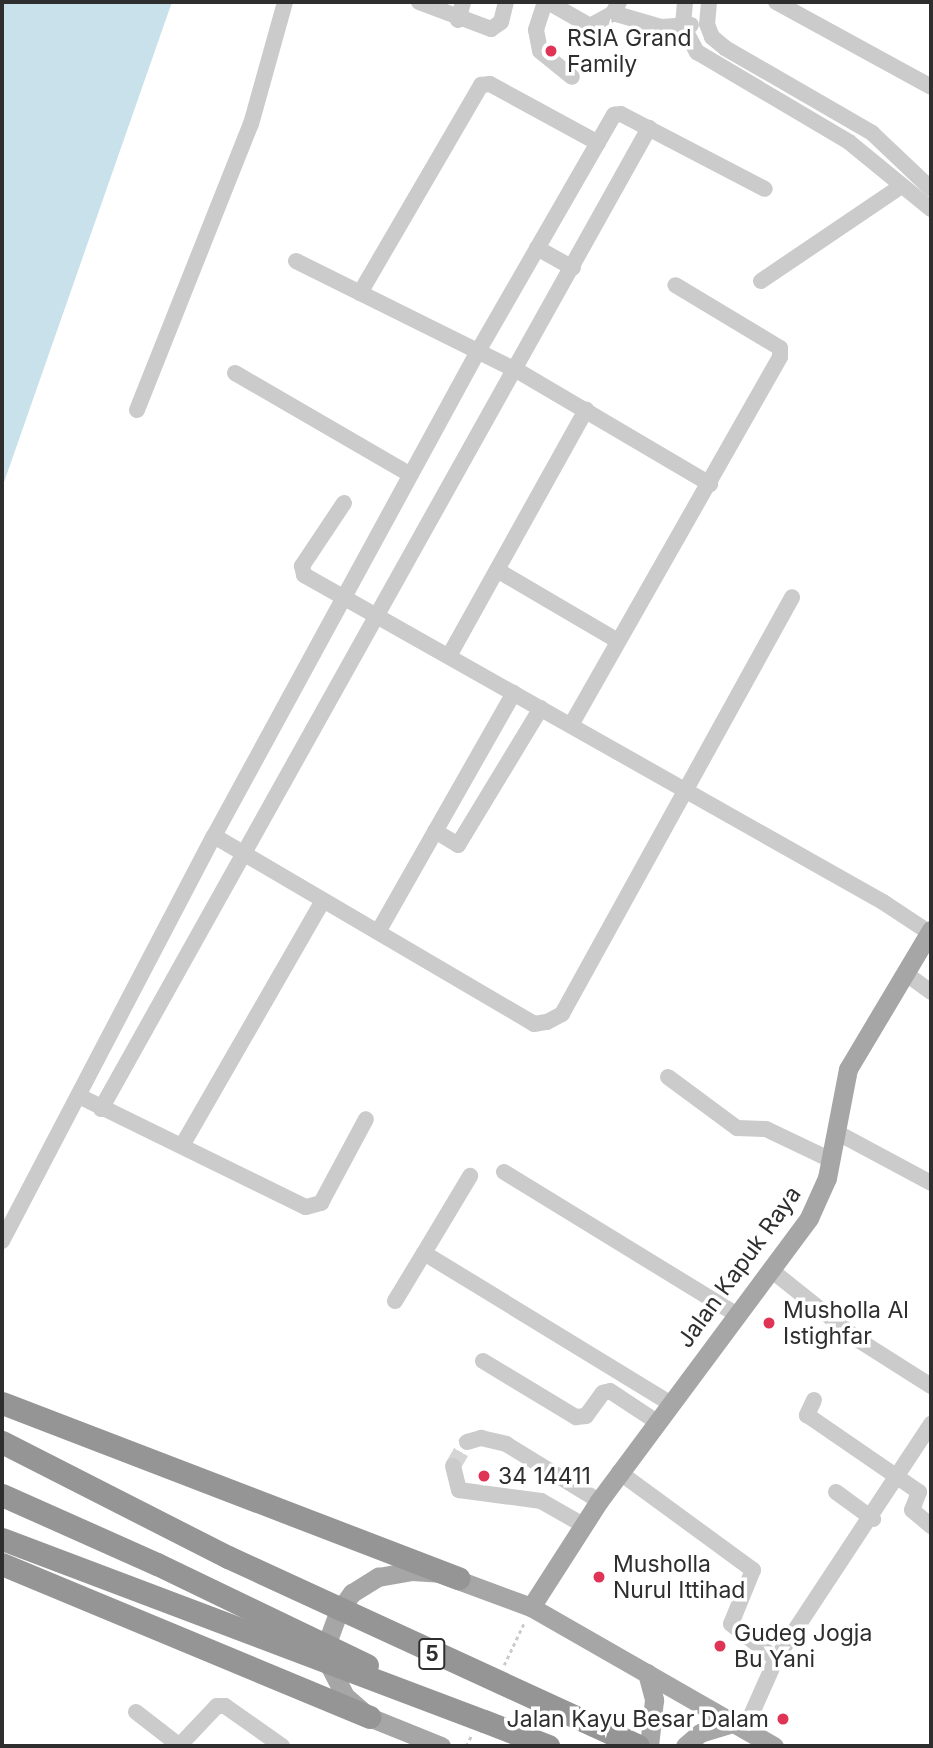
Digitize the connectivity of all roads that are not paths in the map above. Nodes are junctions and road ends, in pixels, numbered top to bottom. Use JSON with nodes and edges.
{"nodes":[{"id":1,"x":285,"y":2,"type":"edge"},
{"id":2,"x":463,"y":2,"type":"edge"},
{"id":3,"x":506,"y":2,"type":"edge"},
{"id":4,"x":546,"y":2,"type":"edge"},
{"id":5,"x":685,"y":2,"type":"edge"},
{"id":6,"x":709,"y":2,"type":"edge"},
{"id":7,"x":776,"y":2,"type":"edge"},
{"id":8,"x":426,"y":3,"type":"edge"},
{"id":9,"x":616,"y":7,"type":"edge"},
{"id":10,"x":458,"y":20,"type":"junction"},
{"id":11,"x":707,"y":24,"type":"junction"},
{"id":12,"x":682,"y":26,"type":"junction"},
{"id":13,"x":572,"y":77,"type":"dead end"},
{"id":14,"x":931,"y":88,"type":"edge"},
{"id":15,"x":649,"y":128,"type":"junction"},
{"id":16,"x":598,"y":143,"type":"junction"},
{"id":17,"x":900,"y":187,"type":"junction"},
{"id":18,"x":765,"y":189,"type":"dead end"},
{"id":19,"x":931,"y":189,"type":"edge"},
{"id":20,"x":931,"y":209,"type":"edge"},
{"id":21,"x":537,"y":248,"type":"junction"},
{"id":22,"x":296,"y":261,"type":"dead end"},
{"id":23,"x":573,"y":268,"type":"junction"},
{"id":24,"x":761,"y":281,"type":"dead end"},
{"id":25,"x":675,"y":285,"type":"dead end"},
{"id":26,"x":360,"y":293,"type":"junction"},
{"id":27,"x":477,"y":353,"type":"junction"},
{"id":28,"x":517,"y":371,"type":"junction"},
{"id":29,"x":235,"y":373,"type":"dead end"},
{"id":30,"x":137,"y":410,"type":"dead end"},
{"id":31,"x":586,"y":410,"type":"junction"},
{"id":32,"x":411,"y":475,"type":"junction"},
{"id":33,"x":710,"y":484,"type":"junction"},
{"id":34,"x":344,"y":503,"type":"dead end"},
{"id":35,"x":497,"y":570,"type":"junction"},
{"id":36,"x":346,"y":597,"type":"junction"},
{"id":37,"x":792,"y":597,"type":"dead end"},
{"id":38,"x":377,"y":615,"type":"junction"},
{"id":39,"x":618,"y":640,"type":"junction"},
{"id":40,"x":449,"y":656,"type":"junction"},
{"id":41,"x":514,"y":693,"type":"junction"},
{"id":42,"x":541,"y":708,"type":"junction"},
{"id":43,"x":571,"y":725,"type":"junction"},
{"id":44,"x":688,"y":791,"type":"junction"},
{"id":45,"x":435,"y":831,"type":"junction"},
{"id":46,"x":214,"y":836,"type":"junction"},
{"id":47,"x":242,"y":851,"type":"junction"},
{"id":48,"x":323,"y":901,"type":"junction"},
{"id":49,"x":930,"y":931,"type":"edge"},
{"id":50,"x":377,"y":932,"type":"junction"},
{"id":51,"x":925,"y":956,"type":"edge"},
{"id":52,"x":905,"y":973,"type":"junction"},
{"id":53,"x":931,"y":992,"type":"edge"},
{"id":54,"x":667,"y":1077,"type":"dead end"},
{"id":55,"x":81,"y":1097,"type":"junction"},
{"id":56,"x":101,"y":1109,"type":"junction"},
{"id":57,"x":366,"y":1119,"type":"dead end"},
{"id":58,"x":836,"y":1132,"type":"junction"},
{"id":59,"x":183,"y":1144,"type":"junction"},
{"id":60,"x":831,"y":1160,"type":"junction"},
{"id":61,"x":504,"y":1172,"type":"dead end"},
{"id":62,"x":470,"y":1176,"type":"dead end"},
{"id":63,"x":931,"y":1183,"type":"edge"},
{"id":64,"x":2,"y":1241,"type":"edge"},
{"id":65,"x":424,"y":1252,"type":"junction"},
{"id":66,"x":771,"y":1270,"type":"junction"},
{"id":67,"x":395,"y":1301,"type":"dead end"},
{"id":68,"x":737,"y":1315,"type":"junction"},
{"id":69,"x":483,"y":1361,"type":"dead end"},
{"id":70,"x":931,"y":1386,"type":"edge"},
{"id":71,"x":814,"y":1400,"type":"dead end"},
{"id":72,"x":2,"y":1403,"type":"edge"},
{"id":73,"x":670,"y":1403,"type":"junction"},
{"id":74,"x":657,"y":1422,"type":"junction"},
{"id":75,"x":931,"y":1424,"type":"edge"},
{"id":76,"x":2,"y":1442,"type":"edge"},
{"id":77,"x":467,"y":1442,"type":"dead end"},
{"id":78,"x":2,"y":1459,"type":"edge"},
{"id":79,"x":453,"y":1466,"type":"dead end"},
{"id":80,"x":619,"y":1472,"type":"junction"},
{"id":81,"x":901,"y":1477,"type":"junction"},
{"id":82,"x":836,"y":1492,"type":"dead end"},
{"id":83,"x":2,"y":1495,"type":"edge"},
{"id":84,"x":598,"y":1501,"type":"junction"},
{"id":85,"x":873,"y":1519,"type":"junction"},
{"id":86,"x":583,"y":1525,"type":"junction"},
{"id":87,"x":931,"y":1526,"type":"edge"},
{"id":88,"x":170,"y":1529,"type":"junction"},
{"id":89,"x":2,"y":1539,"type":"edge"},
{"id":90,"x":2,"y":1564,"type":"edge"},
{"id":91,"x":459,"y":1578,"type":"junction"},
{"id":92,"x":531,"y":1607,"type":"junction"},
{"id":93,"x":776,"y":1659,"type":"junction"},
{"id":94,"x":647,"y":1673,"type":"junction"},
{"id":95,"x":136,"y":1712,"type":"dead end"},
{"id":96,"x":369,"y":1717,"type":"junction"},
{"id":97,"x":484,"y":1721,"type":"junction"},
{"id":98,"x":737,"y":1728,"type":"junction"},
{"id":99,"x":435,"y":1745,"type":"edge"},
{"id":100,"x":179,"y":1746,"type":"edge"},
{"id":101,"x":282,"y":1746,"type":"edge"},
{"id":102,"x":548,"y":1746,"type":"edge"},
{"id":103,"x":638,"y":1746,"type":"edge"},
{"id":104,"x":649,"y":1746,"type":"edge"},
{"id":105,"x":685,"y":1746,"type":"edge"},
{"id":106,"x":774,"y":1746,"type":"edge"}],
"edges":[{"from":1,"to":30,"type":"street"},
{"from":2,"to":10,"type":"street"},
{"from":3,"to":10,"type":"street"},
{"from":4,"to":9,"type":"street"},
{"from":4,"to":13,"type":"street"},
{"from":5,"to":12,"type":"street"},
{"from":6,"to":11,"type":"street"},
{"from":7,"to":14,"type":"street"},
{"from":8,"to":10,"type":"street"},
{"from":9,"to":12,"type":"street"},
{"from":11,"to":12,"type":"street"},
{"from":11,"to":19,"type":"street"},
{"from":12,"to":17,"type":"street"},
{"from":15,"to":16,"type":"street"},
{"from":15,"to":18,"type":"street"},
{"from":15,"to":23,"type":"street"},
{"from":16,"to":21,"type":"street"},
{"from":16,"to":26,"type":"street"},
{"from":17,"to":20,"type":"street"},
{"from":17,"to":24,"type":"street"},
{"from":21,"to":23,"type":"street"},
{"from":21,"to":27,"type":"street"},
{"from":22,"to":26,"type":"street"},
{"from":23,"to":28,"type":"street"},
{"from":25,"to":33,"type":"street"},
{"from":26,"to":27,"type":"street"},
{"from":27,"to":28,"type":"street"},
{"from":27,"to":32,"type":"street"},
{"from":28,"to":31,"type":"street"},
{"from":28,"to":38,"type":"street"},
{"from":29,"to":32,"type":"street"},
{"from":31,"to":33,"type":"street"},
{"from":31,"to":35,"type":"street"},
{"from":32,"to":36,"type":"street"},
{"from":33,"to":39,"type":"street"},
{"from":34,"to":36,"type":"street"},
{"from":35,"to":39,"type":"street"},
{"from":35,"to":40,"type":"street"},
{"from":36,"to":38,"type":"street"},
{"from":36,"to":46,"type":"street"},
{"from":37,"to":44,"type":"street"},
{"from":38,"to":40,"type":"street"},
{"from":38,"to":47,"type":"street"},
{"from":39,"to":43,"type":"street"},
{"from":40,"to":41,"type":"street"},
{"from":41,"to":42,"type":"street"},
{"from":41,"to":45,"type":"street"},
{"from":42,"to":43,"type":"street"},
{"from":42,"to":45,"type":"street"},
{"from":43,"to":44,"type":"street"},
{"from":44,"to":49,"type":"street"},
{"from":44,"to":50,"type":"street"},
{"from":45,"to":50,"type":"street"},
{"from":46,"to":47,"type":"street"},
{"from":46,"to":55,"type":"street"},
{"from":47,"to":48,"type":"street"},
{"from":47,"to":56,"type":"street"},
{"from":48,"to":50,"type":"street"},
{"from":48,"to":59,"type":"street"},
{"from":49,"to":51,"type":"main road","name":"Jalan Kapuk Raya"},
{"from":51,"to":52,"type":"main road","name":"Jalan Kapuk Raya"},
{"from":52,"to":53,"type":"street"},
{"from":52,"to":58,"type":"main road","name":"Jalan Kapuk Raya"},
{"from":54,"to":60,"type":"street"},
{"from":55,"to":56,"type":"street"},
{"from":55,"to":64,"type":"street"},
{"from":56,"to":59,"type":"street"},
{"from":57,"to":59,"type":"street"},
{"from":58,"to":60,"type":"main road","name":"Jalan Kapuk Raya"},
{"from":58,"to":63,"type":"street"},
{"from":60,"to":66,"type":"main road","name":"Jalan Kapuk Raya"},
{"from":61,"to":68,"type":"street"},
{"from":62,"to":65,"type":"street"},
{"from":65,"to":67,"type":"street"},
{"from":65,"to":73,"type":"street"},
{"from":66,"to":68,"type":"main road","name":"Jalan Kapuk Raya"},
{"from":66,"to":70,"type":"street"},
{"from":68,"to":73,"type":"main road","name":"Jalan Kapuk Raya"},
{"from":69,"to":74,"type":"street"},
{"from":71,"to":81,"type":"street"},
{"from":72,"to":91,"type":"highway"},
{"from":73,"to":74,"type":"main road","name":"Jalan Kapuk Raya"},
{"from":74,"to":80,"type":"main road","name":"Jalan Kapuk Raya"},
{"from":75,"to":81,"type":"street"},
{"from":76,"to":88,"type":"highway"},
{"from":77,"to":84,"type":"street"},
{"from":78,"to":88,"type":"highway"},
{"from":79,"to":86,"type":"street"},
{"from":80,"to":84,"type":"main road","name":"Jalan Kapuk Raya"},
{"from":80,"to":93,"type":"street"},
{"from":81,"to":85,"type":"street"},
{"from":81,"to":87,"type":"street"},
{"from":82,"to":85,"type":"street"},
{"from":83,"to":97,"type":"highway","bridge":true},
{"from":84,"to":86,"type":"main road","name":"Jalan Kapuk Raya"},
{"from":85,"to":93,"type":"street"},
{"from":86,"to":92,"type":"main road","name":"Jalan Kapuk Raya"},
{"from":88,"to":103,"type":"highway","number":"5","bridge":true},
{"from":89,"to":97,"type":"highway","bridge":true},
{"from":90,"to":96,"type":"highway"},
{"from":91,"to":92,"type":"main road"},
{"from":91,"to":96,"type":"main road"},
{"from":92,"to":94,"type":"main road"},
{"from":93,"to":98,"type":"street"},
{"from":94,"to":98,"type":"main road"},
{"from":94,"to":104,"type":"main road"},
{"from":95,"to":100,"type":"street"},
{"from":96,"to":99,"type":"main road"},
{"from":97,"to":102,"type":"highway"},
{"from":98,"to":105,"type":"main road"},
{"from":98,"to":106,"type":"main road"},
{"from":100,"to":101,"type":"street"}]}
